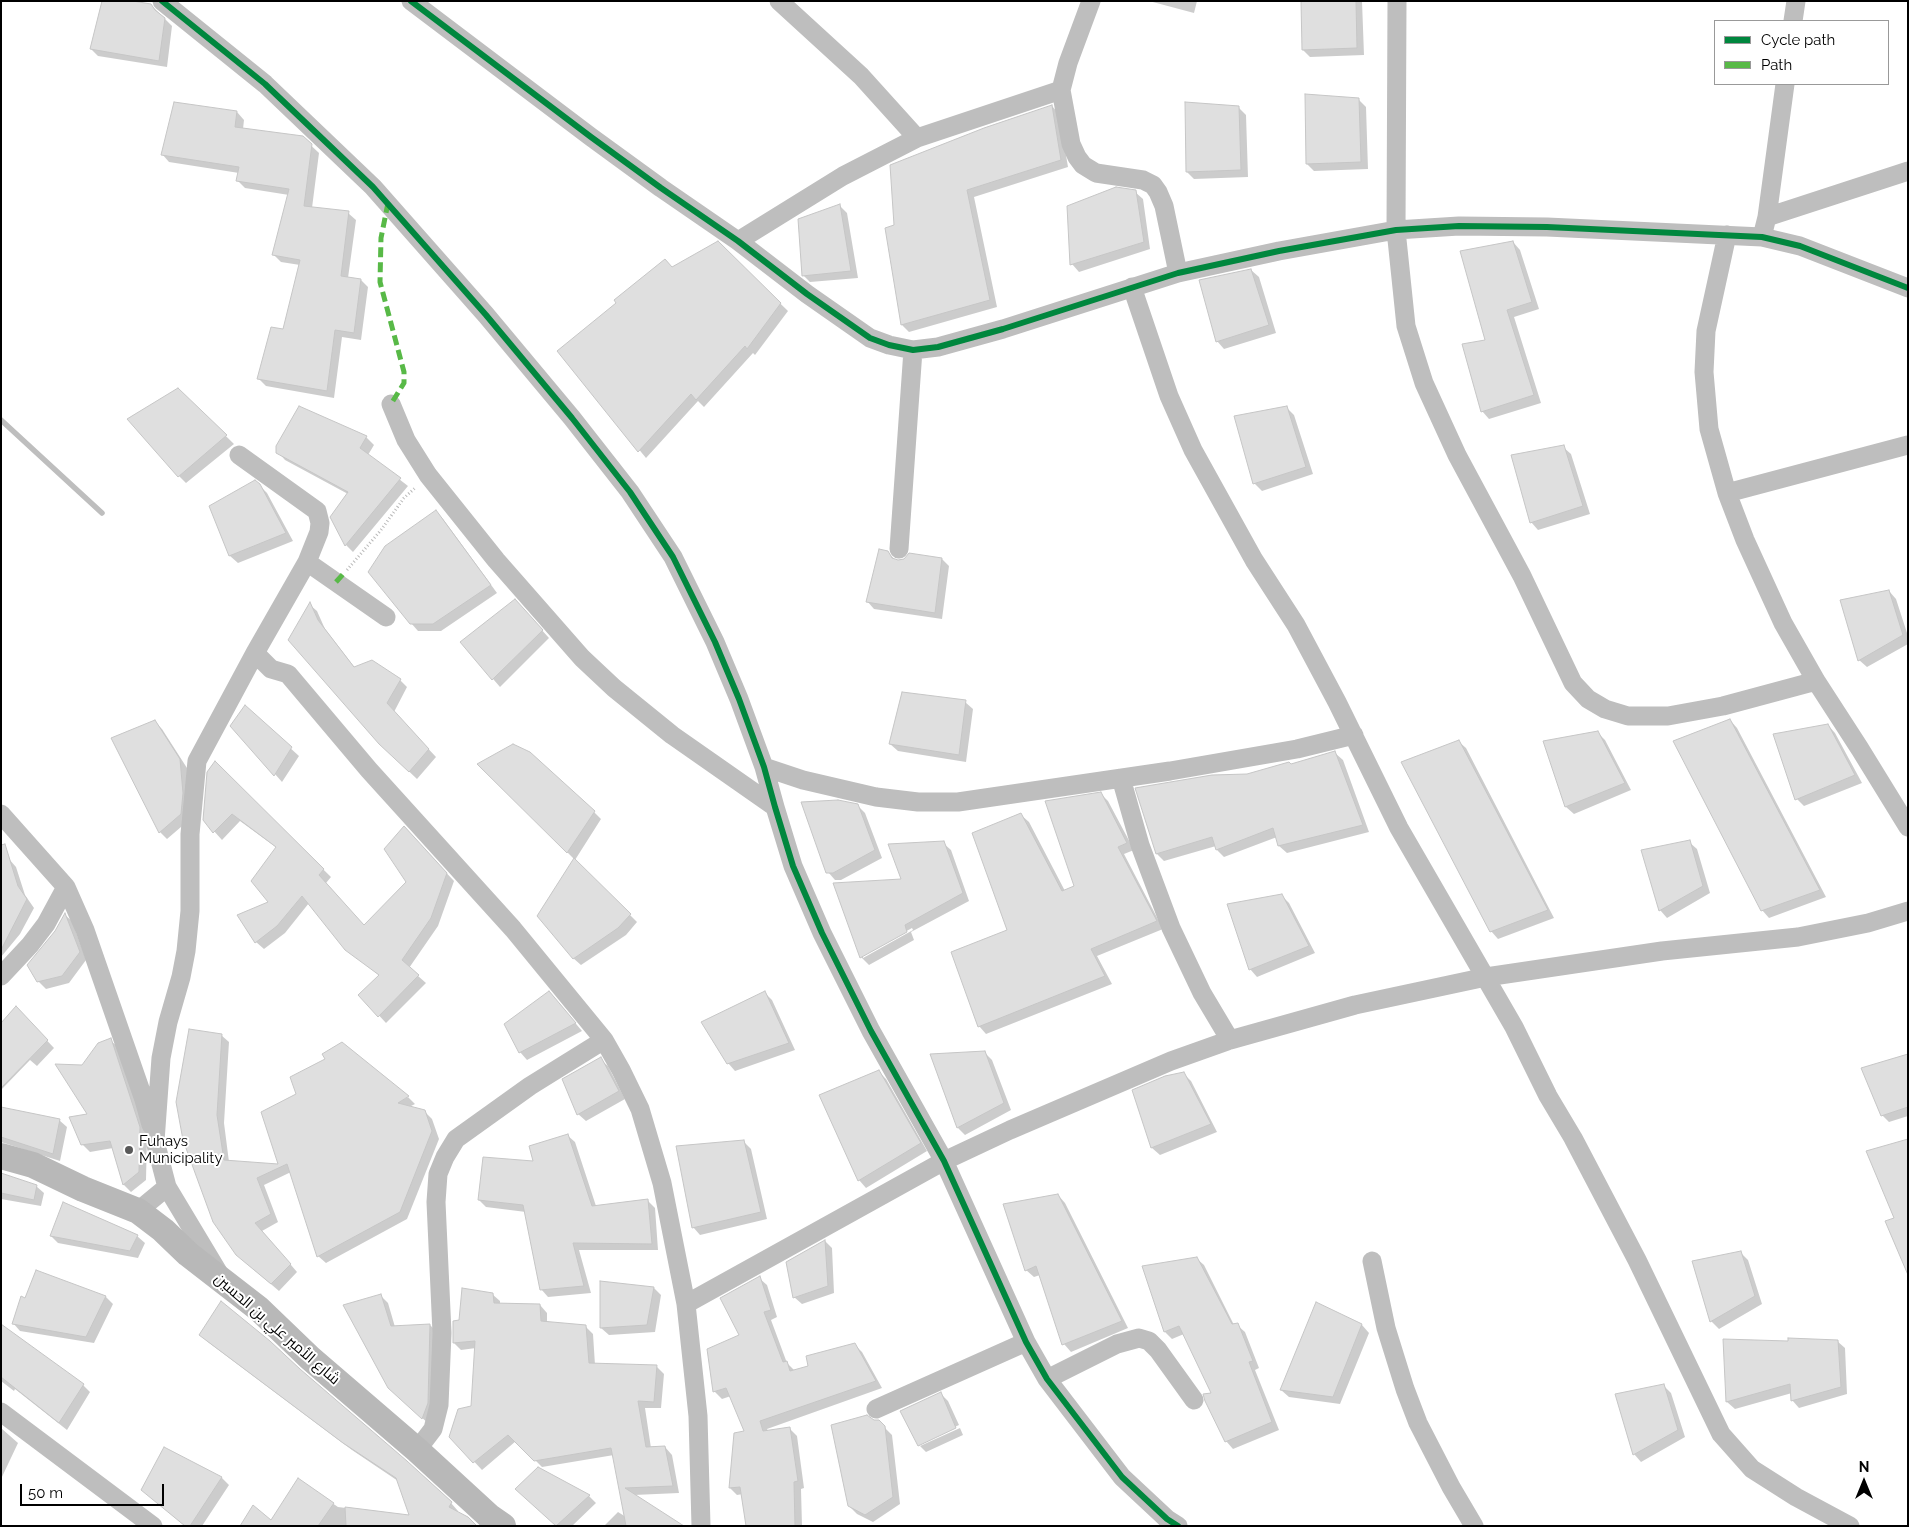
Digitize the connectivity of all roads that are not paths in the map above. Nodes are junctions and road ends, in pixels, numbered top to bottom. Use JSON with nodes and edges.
{"nodes":[{"id":1,"x":162,"y":1,"type":"edge"},
{"id":2,"x":411,"y":1,"type":"edge"},
{"id":3,"x":779,"y":1,"type":"edge"},
{"id":4,"x":1091,"y":1,"type":"edge"},
{"id":5,"x":1397,"y":1,"type":"edge"},
{"id":6,"x":1796,"y":1,"type":"edge"},
{"id":7,"x":1794,"y":20,"type":"edge"},
{"id":8,"x":1785,"y":85,"type":"edge"},
{"id":9,"x":1061,"y":90,"type":"junction"},
{"id":10,"x":917,"y":138,"type":"junction"},
{"id":11,"x":1908,"y":171,"type":"edge"},
{"id":12,"x":1767,"y":216,"type":"junction"},
{"id":13,"x":1396,"y":230,"type":"junction"},
{"id":14,"x":1727,"y":235,"type":"junction"},
{"id":15,"x":1762,"y":237,"type":"junction"},
{"id":16,"x":738,"y":241,"type":"junction"},
{"id":17,"x":1178,"y":273,"type":"junction"},
{"id":18,"x":1132,"y":287,"type":"junction"},
{"id":19,"x":1908,"y":288,"type":"edge"},
{"id":20,"x":913,"y":350,"type":"junction"},
{"id":21,"x":391,"y":404,"type":"dead end"},
{"id":22,"x":1908,"y":445,"type":"edge"},
{"id":23,"x":239,"y":455,"type":"dead end"},
{"id":24,"x":1726,"y":494,"type":"junction"},
{"id":25,"x":899,"y":549,"type":"dead end"},
{"id":26,"x":307,"y":562,"type":"junction"},
{"id":27,"x":386,"y":616,"type":"dead end"},
{"id":28,"x":254,"y":652,"type":"junction"},
{"id":29,"x":1816,"y":681,"type":"junction"},
{"id":30,"x":1354,"y":735,"type":"junction"},
{"id":31,"x":764,"y":767,"type":"junction"},
{"id":32,"x":1121,"y":778,"type":"junction"},
{"id":33,"x":775,"y":807,"type":"junction"},
{"id":34,"x":1,"y":814,"type":"edge"},
{"id":35,"x":1908,"y":827,"type":"edge"},
{"id":36,"x":66,"y":887,"type":"junction"},
{"id":37,"x":1908,"y":911,"type":"edge"},
{"id":38,"x":1,"y":976,"type":"edge"},
{"id":39,"x":1486,"y":977,"type":"junction"},
{"id":40,"x":604,"y":1040,"type":"junction"},
{"id":41,"x":1230,"y":1040,"type":"junction"},
{"id":42,"x":155,"y":1140,"type":"junction"},
{"id":43,"x":1,"y":1156,"type":"edge"},
{"id":44,"x":944,"y":1161,"type":"junction"},
{"id":45,"x":166,"y":1187,"type":"junction"},
{"id":46,"x":138,"y":1211,"type":"junction"},
{"id":47,"x":1372,"y":1261,"type":"dead end"},
{"id":48,"x":225,"y":1282,"type":"junction"},
{"id":49,"x":686,"y":1304,"type":"junction"},
{"id":50,"x":1026,"y":1342,"type":"junction"},
{"id":51,"x":1047,"y":1379,"type":"junction"},
{"id":52,"x":1194,"y":1400,"type":"dead end"},
{"id":53,"x":876,"y":1409,"type":"dead end"},
{"id":54,"x":1,"y":1412,"type":"edge"},
{"id":55,"x":417,"y":1450,"type":"junction"},
{"id":56,"x":153,"y":1526,"type":"edge"},
{"id":57,"x":503,"y":1526,"type":"edge"},
{"id":58,"x":701,"y":1526,"type":"edge"},
{"id":59,"x":1178,"y":1526,"type":"edge"},
{"id":60,"x":1474,"y":1526,"type":"edge"},
{"id":61,"x":1850,"y":1526,"type":"edge"}],
"edges":[{"from":1,"to":31,"type":"street"},
{"from":2,"to":16,"type":"street"},
{"from":3,"to":10,"type":"street"},
{"from":4,"to":9,"type":"street"},
{"from":5,"to":13,"type":"street"},
{"from":6,"to":7,"type":"street"},
{"from":8,"to":12,"type":"street"},
{"from":9,"to":10,"type":"street"},
{"from":9,"to":17,"type":"street"},
{"from":10,"to":16,"type":"street"},
{"from":11,"to":12,"type":"street"},
{"from":12,"to":15,"type":"street"},
{"from":13,"to":14,"type":"street"},
{"from":13,"to":17,"type":"street"},
{"from":13,"to":29,"type":"street"},
{"from":14,"to":15,"type":"street"},
{"from":14,"to":24,"type":"street"},
{"from":15,"to":19,"type":"street"},
{"from":16,"to":20,"type":"street"},
{"from":17,"to":18,"type":"street"},
{"from":18,"to":20,"type":"street"},
{"from":18,"to":30,"type":"street"},
{"from":20,"to":25,"type":"street"},
{"from":21,"to":33,"type":"street"},
{"from":22,"to":24,"type":"street"},
{"from":23,"to":26,"type":"street"},
{"from":24,"to":29,"type":"street"},
{"from":26,"to":27,"type":"street"},
{"from":26,"to":28,"type":"street"},
{"from":28,"to":40,"type":"street"},
{"from":28,"to":42,"type":"street"},
{"from":29,"to":35,"type":"street"},
{"from":30,"to":32,"type":"street"},
{"from":30,"to":39,"type":"street"},
{"from":31,"to":32,"type":"street"},
{"from":31,"to":33,"type":"street"},
{"from":32,"to":41,"type":"street"},
{"from":33,"to":44,"type":"street"},
{"from":34,"to":36,"type":"street"},
{"from":36,"to":38,"type":"street"},
{"from":36,"to":42,"type":"street"},
{"from":37,"to":39,"type":"street"},
{"from":39,"to":41,"type":"street"},
{"from":39,"to":61,"type":"street"},
{"from":40,"to":49,"type":"street"},
{"from":40,"to":55,"type":"street"},
{"from":41,"to":44,"type":"street"},
{"from":42,"to":45,"type":"street"},
{"from":43,"to":46,"type":"street","name":"شارع الأمير علي بن الحسين"},
{"from":44,"to":49,"type":"street"},
{"from":44,"to":50,"type":"street"},
{"from":45,"to":46,"type":"street"},
{"from":45,"to":48,"type":"street"},
{"from":46,"to":48,"type":"street","name":"شارع الأمير علي بن الحسين"},
{"from":47,"to":60,"type":"street"},
{"from":48,"to":55,"type":"street","name":"شارع الأمير علي بن الحسين"},
{"from":49,"to":58,"type":"street"},
{"from":50,"to":51,"type":"street"},
{"from":50,"to":53,"type":"street"},
{"from":51,"to":52,"type":"street"},
{"from":51,"to":59,"type":"street"},
{"from":54,"to":56,"type":"street"},
{"from":55,"to":57,"type":"street","name":"شارع الأمير علي بن الحسين"}]}
